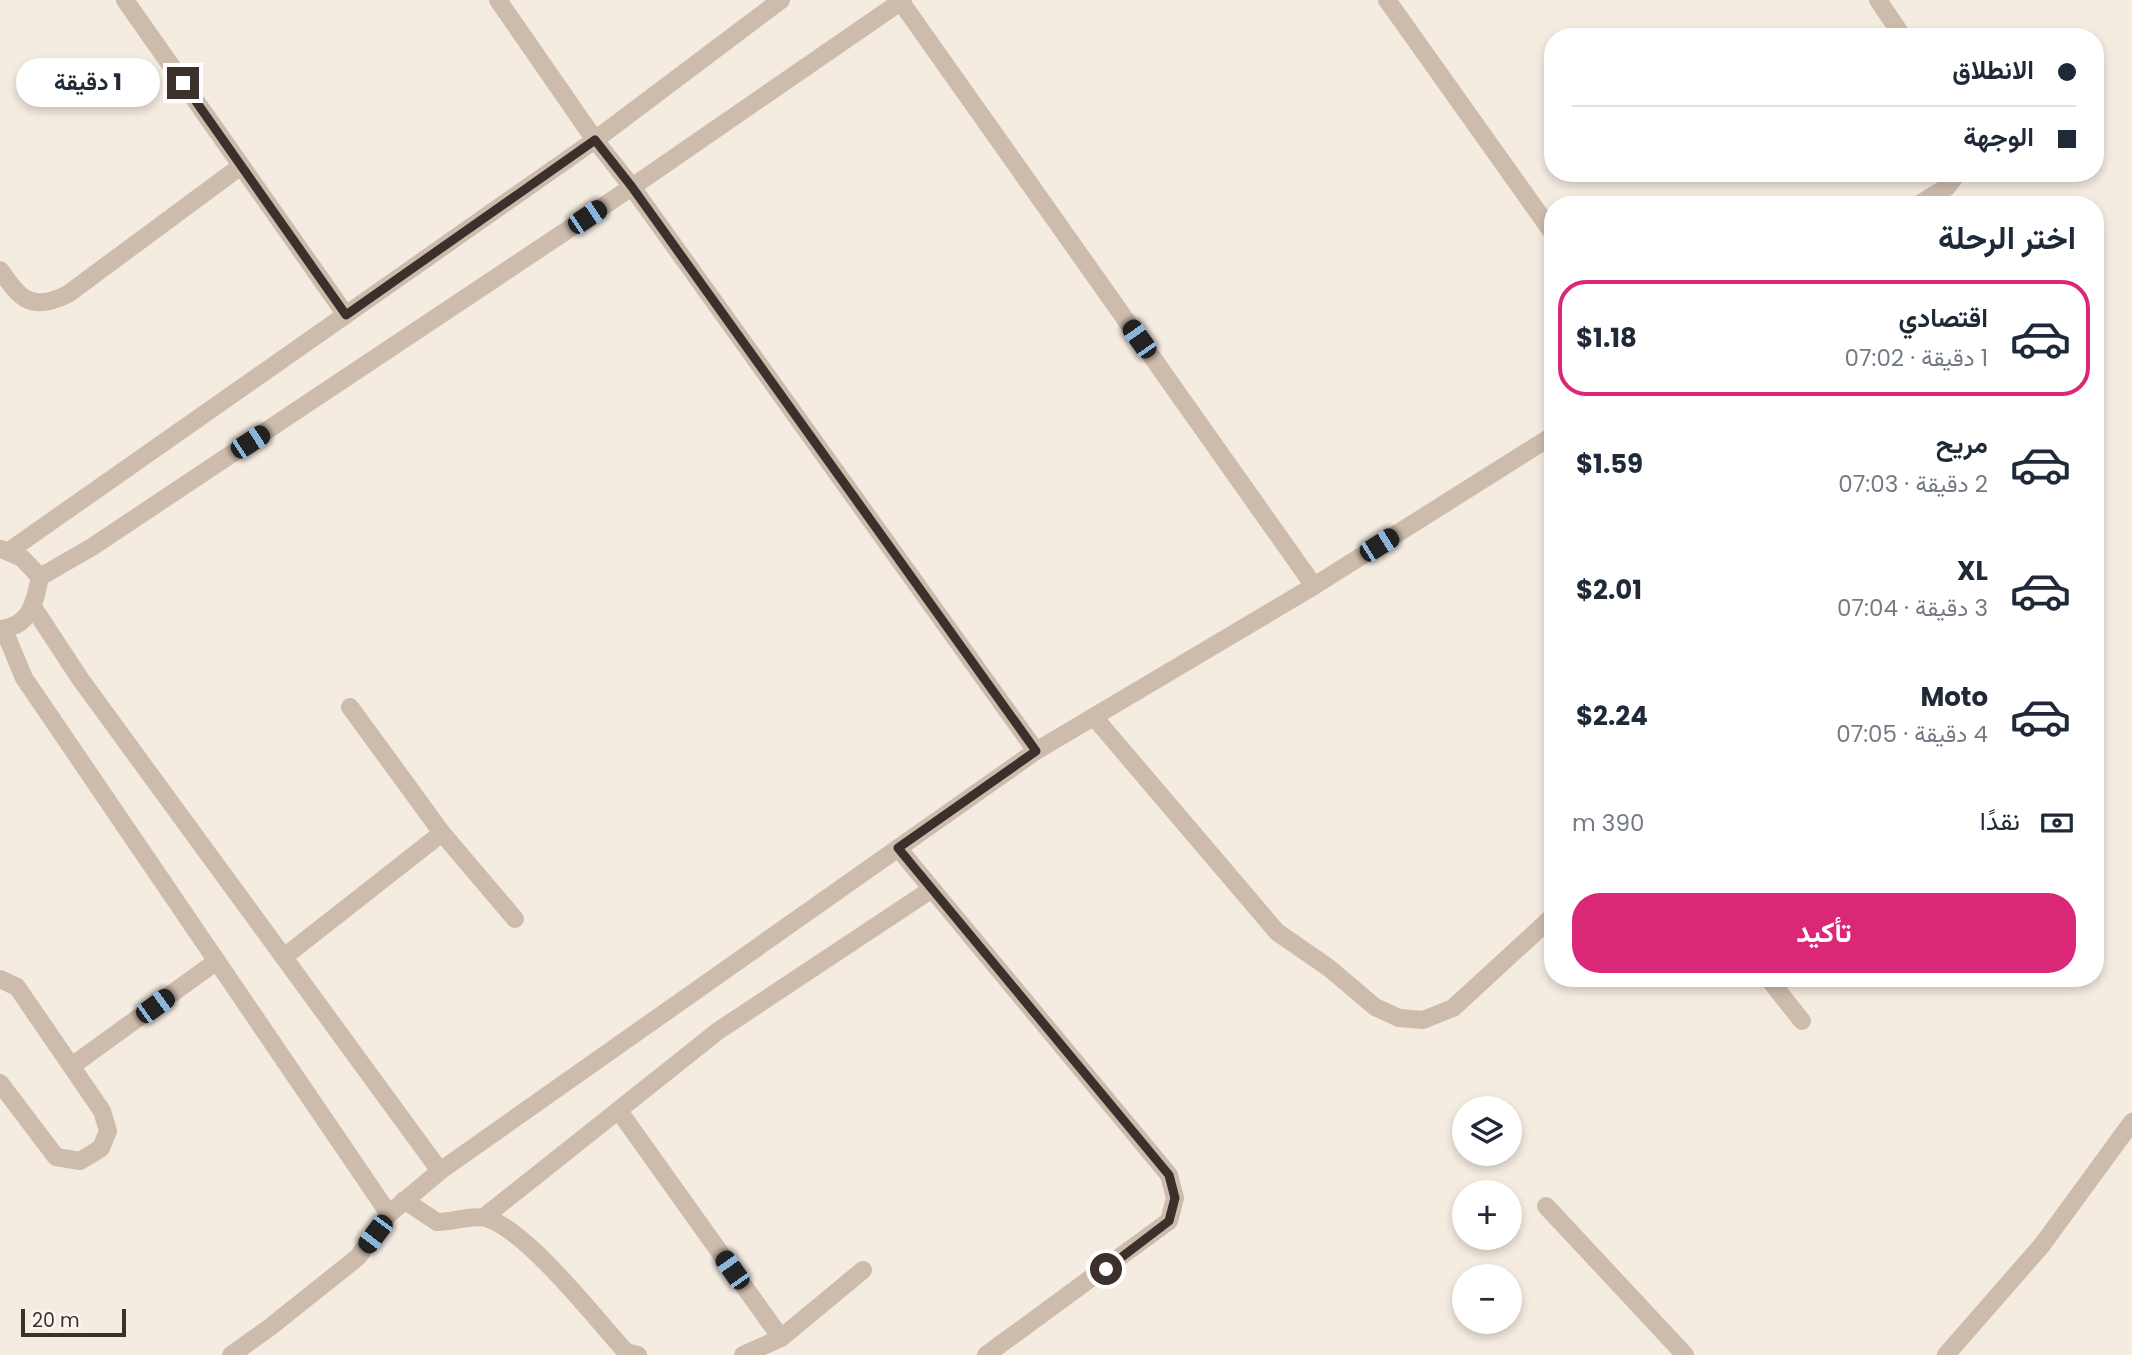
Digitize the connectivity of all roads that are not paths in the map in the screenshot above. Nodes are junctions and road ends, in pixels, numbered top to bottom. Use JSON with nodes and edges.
{"nodes":[{"id":1,"x":125,"y":0,"type":"edge"},
{"id":2,"x":498,"y":0,"type":"edge"},
{"id":3,"x":781,"y":0,"type":"edge"},
{"id":4,"x":1387,"y":0,"type":"edge"},
{"id":5,"x":1878,"y":0,"type":"edge"},
{"id":6,"x":902,"y":1,"type":"edge"},
{"id":7,"x":1897,"y":28,"type":"edge"},
{"id":8,"x":595,"y":140,"type":"junction"},
{"id":9,"x":241,"y":166,"type":"junction"},
{"id":10,"x":1951,"y":182,"type":"edge"},
{"id":11,"x":632,"y":187,"type":"junction"},
{"id":12,"x":1932,"y":196,"type":"edge"},
{"id":13,"x":1544,"y":221,"type":"edge"},
{"id":14,"x":0,"y":270,"type":"edge"},
{"id":15,"x":346,"y":315,"type":"junction"},
{"id":16,"x":1544,"y":441,"type":"edge"},
{"id":17,"x":5,"y":550,"type":"edge"},
{"id":18,"x":40,"y":577,"type":"junction"},
{"id":19,"x":1314,"y":586,"type":"junction"},
{"id":20,"x":33,"y":607,"type":"junction"},
{"id":21,"x":2,"y":630,"type":"edge"},
{"id":22,"x":350,"y":708,"type":"dead end"},
{"id":23,"x":1094,"y":717,"type":"junction"},
{"id":24,"x":1036,"y":751,"type":"junction"},
{"id":25,"x":442,"y":833,"type":"junction"},
{"id":26,"x":898,"y":848,"type":"junction"},
{"id":27,"x":932,"y":889,"type":"junction"},
{"id":28,"x":515,"y":919,"type":"dead end"},
{"id":29,"x":1544,"y":924,"type":"edge"},
{"id":30,"x":284,"y":957,"type":"junction"},
{"id":31,"x":217,"y":961,"type":"junction"},
{"id":32,"x":0,"y":979,"type":"edge"},
{"id":33,"x":1775,"y":987,"type":"edge"},
{"id":34,"x":1801,"y":1021,"type":"dead end"},
{"id":35,"x":73,"y":1065,"type":"junction"},
{"id":36,"x":0,"y":1083,"type":"edge"},
{"id":37,"x":619,"y":1111,"type":"junction"},
{"id":38,"x":2132,"y":1122,"type":"edge"},
{"id":39,"x":440,"y":1171,"type":"junction"},
{"id":40,"x":404,"y":1200,"type":"junction"},
{"id":41,"x":1546,"y":1206,"type":"dead end"},
{"id":42,"x":388,"y":1214,"type":"junction"},
{"id":43,"x":484,"y":1217,"type":"junction"},
{"id":44,"x":863,"y":1270,"type":"dead end"},
{"id":45,"x":781,"y":1338,"type":"junction"},
{"id":46,"x":231,"y":1355,"type":"edge"},
{"id":47,"x":638,"y":1355,"type":"edge"},
{"id":48,"x":743,"y":1355,"type":"edge"},
{"id":49,"x":986,"y":1355,"type":"edge"},
{"id":50,"x":1685,"y":1355,"type":"edge"},
{"id":51,"x":1946,"y":1355,"type":"edge"}],
"edges":[{"from":1,"to":9,"type":"street"},
{"from":2,"to":8,"type":"street"},
{"from":3,"to":8,"type":"street"},
{"from":4,"to":13,"type":"street"},
{"from":5,"to":7,"type":"street"},
{"from":6,"to":11,"type":"street"},
{"from":6,"to":19,"type":"street"},
{"from":8,"to":11,"type":"street"},
{"from":8,"to":15,"type":"street"},
{"from":9,"to":14,"type":"street"},
{"from":9,"to":15,"type":"street"},
{"from":10,"to":12,"type":"street"},
{"from":11,"to":18,"type":"street"},
{"from":11,"to":24,"type":"street"},
{"from":15,"to":17,"type":"street"},
{"from":16,"to":19,"type":"street"},
{"from":17,"to":18,"type":"street"},
{"from":18,"to":20,"type":"street"},
{"from":19,"to":23,"type":"street"},
{"from":20,"to":21,"type":"street"},
{"from":20,"to":30,"type":"street"},
{"from":21,"to":31,"type":"street"},
{"from":22,"to":25,"type":"street"},
{"from":23,"to":24,"type":"street"},
{"from":23,"to":29,"type":"street"},
{"from":24,"to":26,"type":"street"},
{"from":25,"to":28,"type":"street"},
{"from":25,"to":30,"type":"street"},
{"from":26,"to":27,"type":"street"},
{"from":26,"to":39,"type":"street"},
{"from":27,"to":37,"type":"street"},
{"from":27,"to":49,"type":"street"},
{"from":30,"to":39,"type":"street"},
{"from":31,"to":35,"type":"street"},
{"from":31,"to":42,"type":"street"},
{"from":32,"to":35,"type":"street"},
{"from":33,"to":34,"type":"street"},
{"from":35,"to":36,"type":"street"},
{"from":37,"to":43,"type":"street"},
{"from":37,"to":45,"type":"street"},
{"from":38,"to":51,"type":"street"},
{"from":39,"to":40,"type":"street"},
{"from":40,"to":42,"type":"street"},
{"from":40,"to":43,"type":"street"},
{"from":41,"to":50,"type":"street"},
{"from":42,"to":46,"type":"street"},
{"from":43,"to":47,"type":"street"},
{"from":44,"to":45,"type":"street"},
{"from":45,"to":48,"type":"street"}]}
